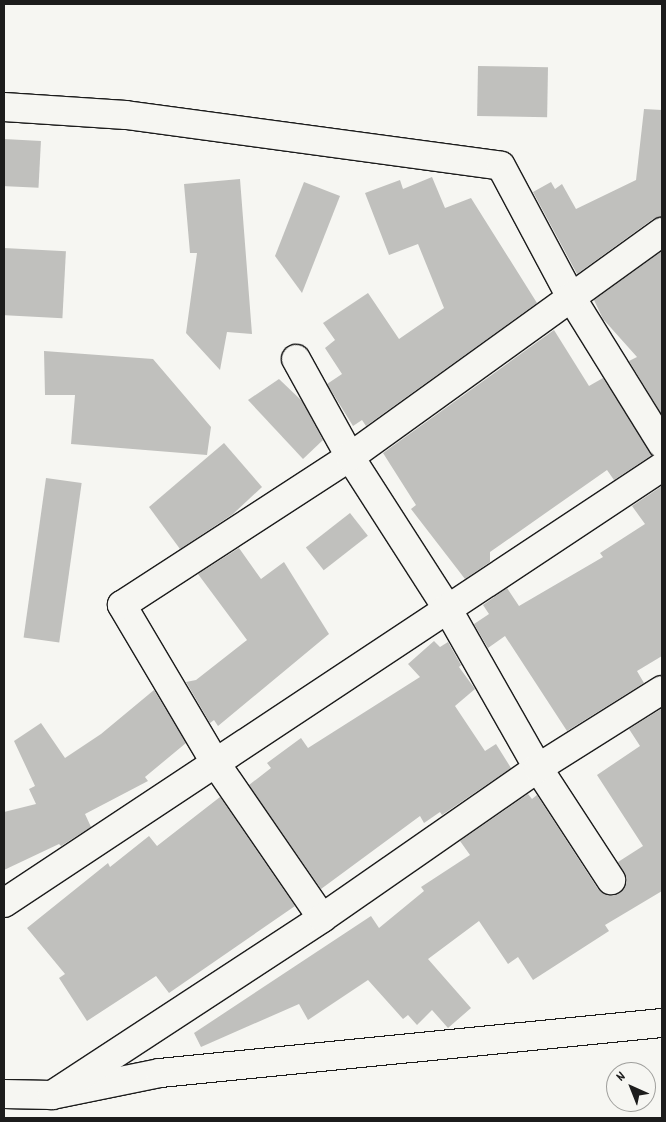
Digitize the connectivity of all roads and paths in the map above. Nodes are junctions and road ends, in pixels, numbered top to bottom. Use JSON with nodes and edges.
{"nodes":[{"id":1,"x":4,"y":107,"type":"edge"},
{"id":2,"x":662,"y":232,"type":"edge"},
{"id":3,"x":571,"y":297,"type":"junction"},
{"id":4,"x":296,"y":360,"type":"dead end"},
{"id":5,"x":662,"y":444,"type":"edge"},
{"id":6,"x":350,"y":457,"type":"junction"},
{"id":7,"x":662,"y":467,"type":"edge"},
{"id":8,"x":447,"y":608,"type":"junction"},
{"id":9,"x":662,"y":690,"type":"edge"},
{"id":10,"x":216,"y":764,"type":"junction"},
{"id":11,"x":538,"y":768,"type":"junction"},
{"id":12,"x":611,"y":880,"type":"dead end"},
{"id":13,"x":4,"y":903,"type":"edge"},
{"id":14,"x":322,"y":918,"type":"junction"},
{"id":15,"x":662,"y":1023,"type":"edge"},
{"id":16,"x":4,"y":1094,"type":"edge"},
{"id":17,"x":52,"y":1095,"type":"junction"}],
"edges":[{"from":1,"to":3,"type":"street"},
{"from":2,"to":3,"type":"street"},
{"from":3,"to":5,"type":"street"},
{"from":3,"to":6,"type":"street"},
{"from":4,"to":6,"type":"street"},
{"from":6,"to":8,"type":"street"},
{"from":6,"to":10,"type":"street"},
{"from":7,"to":8,"type":"street"},
{"from":8,"to":10,"type":"street"},
{"from":8,"to":11,"type":"street"},
{"from":9,"to":11,"type":"street"},
{"from":10,"to":13,"type":"street"},
{"from":10,"to":14,"type":"street"},
{"from":11,"to":12,"type":"street"},
{"from":11,"to":14,"type":"street"},
{"from":14,"to":17,"type":"street"},
{"from":15,"to":17,"type":"street"},
{"from":16,"to":17,"type":"street"}]}
